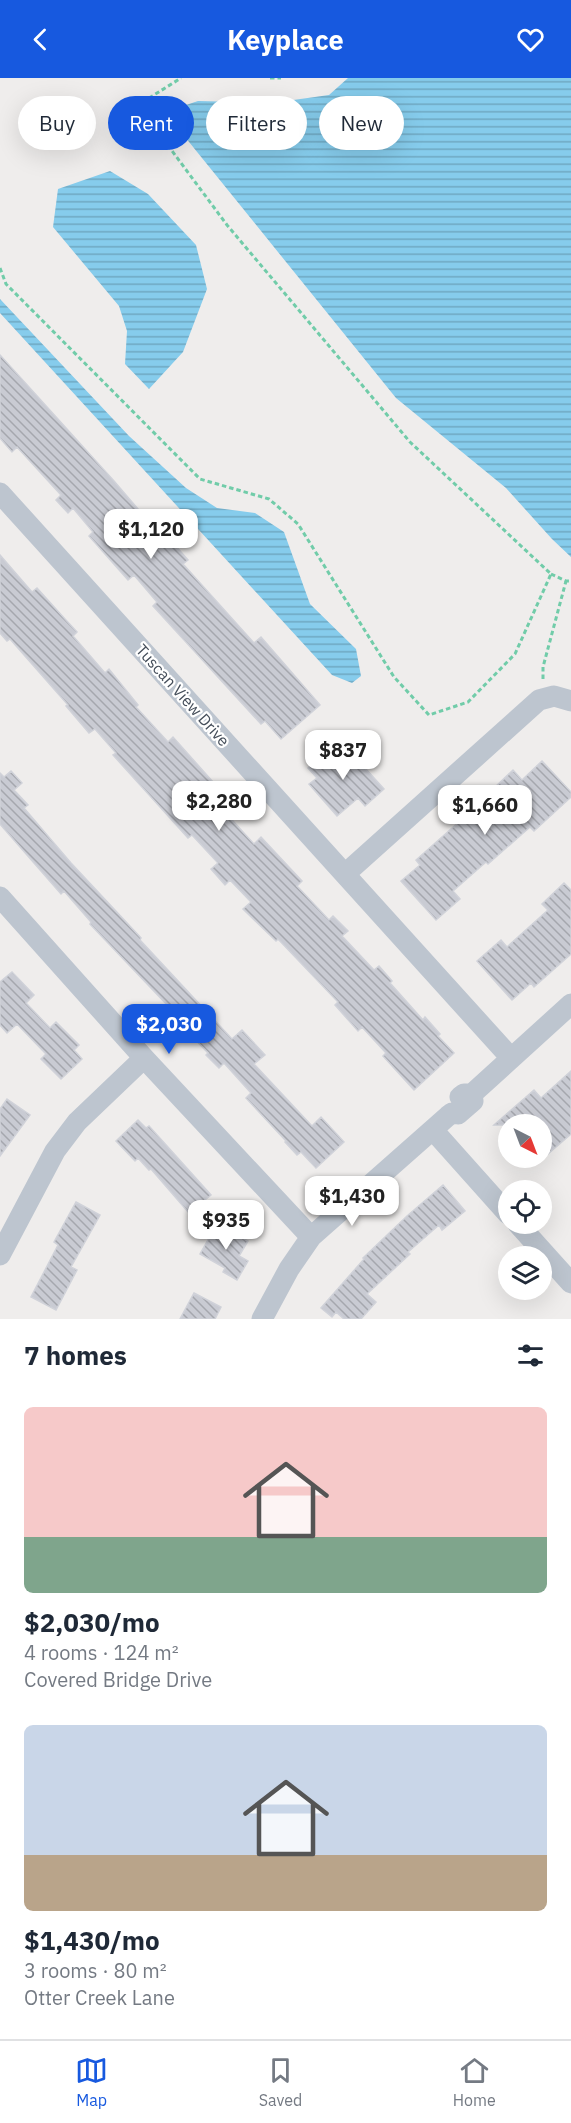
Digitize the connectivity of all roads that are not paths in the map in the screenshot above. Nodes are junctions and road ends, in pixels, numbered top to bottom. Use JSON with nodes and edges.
{"nodes":[{"id":1,"x":0,"y":493,"type":"edge"},
{"id":2,"x":571,"y":701,"type":"edge"},
{"id":3,"x":345,"y":874,"type":"junction"},
{"id":4,"x":0,"y":897,"type":"edge"},
{"id":5,"x":571,"y":1004,"type":"edge"},
{"id":6,"x":144,"y":1058,"type":"junction"},
{"id":7,"x":511,"y":1058,"type":"junction"},
{"id":8,"x":433,"y":1130,"type":"junction"},
{"id":9,"x":498,"y":1203,"type":"edge"},
{"id":10,"x":527,"y":1234,"type":"edge"},
{"id":11,"x":311,"y":1237,"type":"junction"},
{"id":12,"x":0,"y":1255,"type":"edge"},
{"id":13,"x":571,"y":1283,"type":"edge"},
{"id":14,"x":262,"y":1319,"type":"edge"}],
"edges":[{"from":1,"to":3,"type":"street","name":"Tuscan View Drive"},
{"from":2,"to":3,"type":"street"},
{"from":3,"to":7,"type":"street","name":"Tuscan View Drive"},
{"from":4,"to":6,"type":"street"},
{"from":5,"to":7,"type":"street"},
{"from":6,"to":11,"type":"street"},
{"from":6,"to":12,"type":"street"},
{"from":7,"to":8,"type":"street"},
{"from":8,"to":9,"type":"street"},
{"from":8,"to":11,"type":"street"},
{"from":10,"to":13,"type":"street"},
{"from":11,"to":14,"type":"street"}]}
